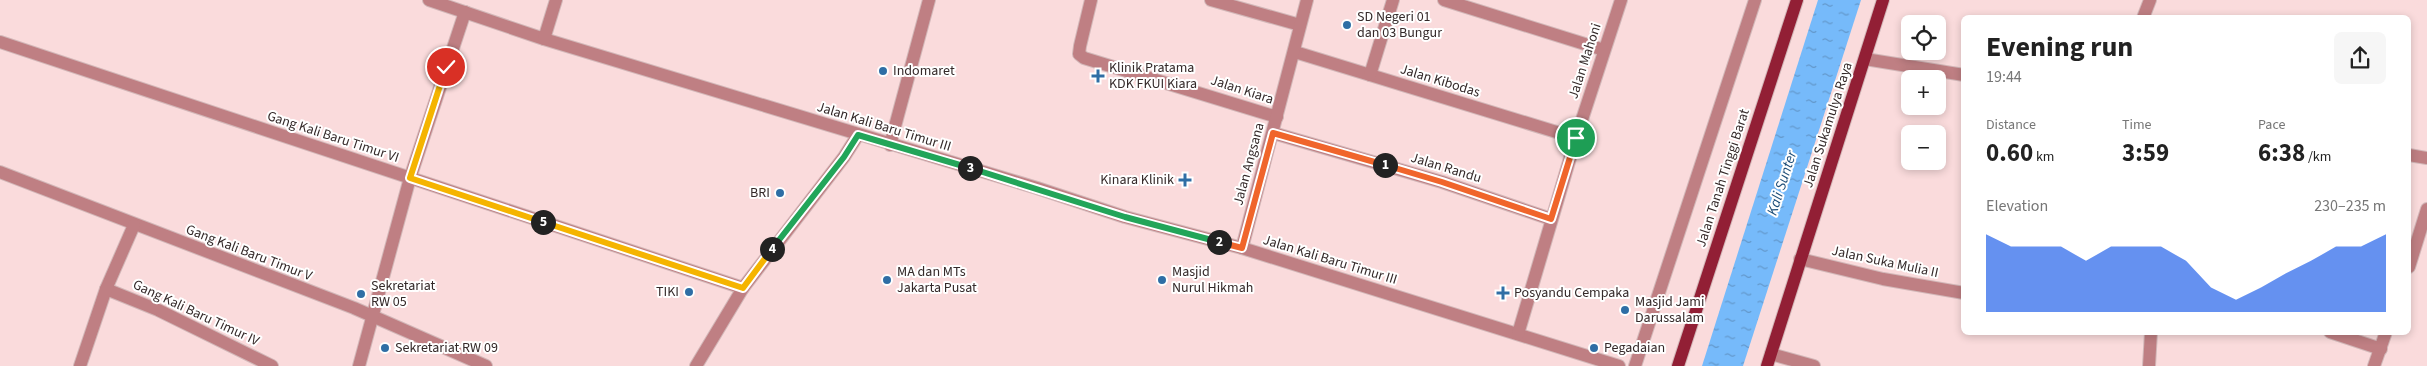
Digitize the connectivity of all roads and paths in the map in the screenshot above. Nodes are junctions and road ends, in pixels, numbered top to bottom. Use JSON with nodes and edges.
{"nodes":[{"id":1,"x":429,"y":0,"type":"edge"},
{"id":2,"x":556,"y":0,"type":"edge"},
{"id":3,"x":928,"y":0,"type":"edge"},
{"id":4,"x":1091,"y":0,"type":"edge"},
{"id":5,"x":1211,"y":0,"type":"edge"},
{"id":6,"x":1307,"y":0,"type":"edge"},
{"id":7,"x":1394,"y":0,"type":"edge"},
{"id":8,"x":1444,"y":0,"type":"edge"},
{"id":9,"x":1621,"y":0,"type":"edge"},
{"id":10,"x":1755,"y":0,"type":"edge"},
{"id":11,"x":1797,"y":0,"type":"edge"},
{"id":12,"x":1883,"y":0,"type":"edge"},
{"id":13,"x":2150,"y":0,"type":"edge"},
{"id":14,"x":465,"y":12,"type":"junction"},
{"id":15,"x":2144,"y":15,"type":"edge"},
{"id":16,"x":1300,"y":25,"type":"junction"},
{"id":17,"x":544,"y":39,"type":"junction"},
{"id":18,"x":0,"y":42,"type":"edge"},
{"id":19,"x":1604,"y":50,"type":"junction"},
{"id":20,"x":1294,"y":52,"type":"junction"},
{"id":21,"x":1865,"y":59,"type":"junction"},
{"id":22,"x":1370,"y":75,"type":"junction"},
{"id":23,"x":1961,"y":75,"type":"edge"},
{"id":24,"x":1277,"y":117,"type":"junction"},
{"id":25,"x":1273,"y":133,"type":"junction"},
{"id":26,"x":858,"y":135,"type":"junction"},
{"id":27,"x":1576,"y":138,"type":"junction"},
{"id":28,"x":890,"y":145,"type":"junction"},
{"id":29,"x":2411,"y":155,"type":"edge"},
{"id":30,"x":2427,"y":158,"type":"edge"},
{"id":31,"x":0,"y":172,"type":"edge"},
{"id":32,"x":410,"y":178,"type":"junction"},
{"id":33,"x":2427,"y":209,"type":"edge"},
{"id":34,"x":1551,"y":219,"type":"junction"},
{"id":35,"x":134,"y":225,"type":"junction"},
{"id":36,"x":1242,"y":248,"type":"junction"},
{"id":37,"x":1800,"y":259,"type":"junction"},
{"id":38,"x":2411,"y":261,"type":"edge"},
{"id":39,"x":743,"y":288,"type":"junction"},
{"id":40,"x":106,"y":289,"type":"junction"},
{"id":41,"x":1961,"y":292,"type":"edge"},
{"id":42,"x":372,"y":318,"type":"junction"},
{"id":43,"x":1518,"y":334,"type":"junction"},
{"id":44,"x":2151,"y":335,"type":"edge"},
{"id":45,"x":2339,"y":335,"type":"edge"},
{"id":46,"x":2385,"y":335,"type":"edge"},
{"id":47,"x":2380,"y":349,"type":"junction"},
{"id":48,"x":1769,"y":360,"type":"edge"},
{"id":49,"x":80,"y":366,"type":"edge"},
{"id":50,"x":272,"y":366,"type":"edge"},
{"id":51,"x":359,"y":366,"type":"edge"},
{"id":52,"x":486,"y":366,"type":"edge"},
{"id":53,"x":696,"y":366,"type":"edge"},
{"id":54,"x":1619,"y":366,"type":"edge"},
{"id":55,"x":1635,"y":366,"type":"edge"},
{"id":56,"x":1678,"y":366,"type":"edge"},
{"id":57,"x":1814,"y":366,"type":"edge"},
{"id":58,"x":2149,"y":366,"type":"edge"},
{"id":59,"x":2374,"y":366,"type":"edge"}],
"edges":[{"from":1,"to":14,"type":"street","name":"Jalan Kali Baru Timur III"},
{"from":2,"to":17,"type":"street"},
{"from":3,"to":28,"type":"street"},
{"from":4,"to":24,"type":"street","name":"Jalan Kiara"},
{"from":5,"to":16,"type":"street"},
{"from":6,"to":16,"type":"street","name":"Jalan Angsana"},
{"from":7,"to":22,"type":"street"},
{"from":8,"to":19,"type":"street"},
{"from":9,"to":19,"type":"street","name":"Jalan Mahoni"},
{"from":10,"to":55,"type":"street"},
{"from":11,"to":56,"type":"main road","name":"Jalan Tanah Tinggi Barat"},
{"from":12,"to":21,"type":"main road","name":"Jalan Sukamulya Raya"},
{"from":13,"to":15,"type":"street"},
{"from":14,"to":17,"type":"street","name":"Jalan Kali Baru Timur III"},
{"from":14,"to":32,"type":"street"},
{"from":16,"to":20,"type":"street","name":"Jalan Angsana"},
{"from":17,"to":26,"type":"street","name":"Jalan Kali Baru Timur III"},
{"from":18,"to":32,"type":"street","name":"Gang Kali Baru Timur VI"},
{"from":19,"to":27,"type":"street","name":"Jalan Mahoni"},
{"from":20,"to":22,"type":"street","name":"Jalan Kibodas"},
{"from":20,"to":24,"type":"street","name":"Jalan Angsana"},
{"from":21,"to":23,"type":"street"},
{"from":21,"to":37,"type":"main road","name":"Jalan Sukamulya Raya"},
{"from":22,"to":27,"type":"street","name":"Jalan Kibodas"},
{"from":24,"to":25,"type":"street","name":"Jalan Angsana"},
{"from":25,"to":34,"type":"street","name":"Jalan Randu"},
{"from":25,"to":36,"type":"street","name":"Jalan Angsana"},
{"from":26,"to":28,"type":"street","name":"Jalan Kali Baru Timur III"},
{"from":26,"to":39,"type":"street"},
{"from":27,"to":34,"type":"street","name":"Jalan Mahoni"},
{"from":28,"to":36,"type":"street","name":"Jalan Kali Baru Timur III"},
{"from":29,"to":30,"type":"street"},
{"from":31,"to":35,"type":"street","name":"Gang Kali Baru Timur V"},
{"from":32,"to":39,"type":"street","name":"Gang Kali Baru Timur VI"},
{"from":32,"to":42,"type":"street"},
{"from":33,"to":38,"type":"street"},
{"from":34,"to":43,"type":"street","name":"Jalan Mahoni"},
{"from":35,"to":40,"type":"street"},
{"from":35,"to":42,"type":"street","name":"Gang Kali Baru Timur V"},
{"from":36,"to":43,"type":"street","name":"Jalan Kali Baru Timur III"},
{"from":37,"to":41,"type":"street","name":"Jalan Suka Mulia II"},
{"from":37,"to":48,"type":"main road","name":"Jalan Sukamulya Raya"},
{"from":39,"to":53,"type":"street"},
{"from":40,"to":49,"type":"street"},
{"from":40,"to":50,"type":"street","name":"Gang Kali Baru Timur IV"},
{"from":42,"to":51,"type":"street"},
{"from":42,"to":52,"type":"street","name":"Gang Kali Baru Timur V"},
{"from":43,"to":54,"type":"street","name":"Jalan Kali Baru Timur III"},
{"from":44,"to":58,"type":"street"},
{"from":45,"to":47,"type":"street"},
{"from":46,"to":47,"type":"street"},
{"from":47,"to":59,"type":"street"},
{"from":48,"to":57,"type":"street"}]}
